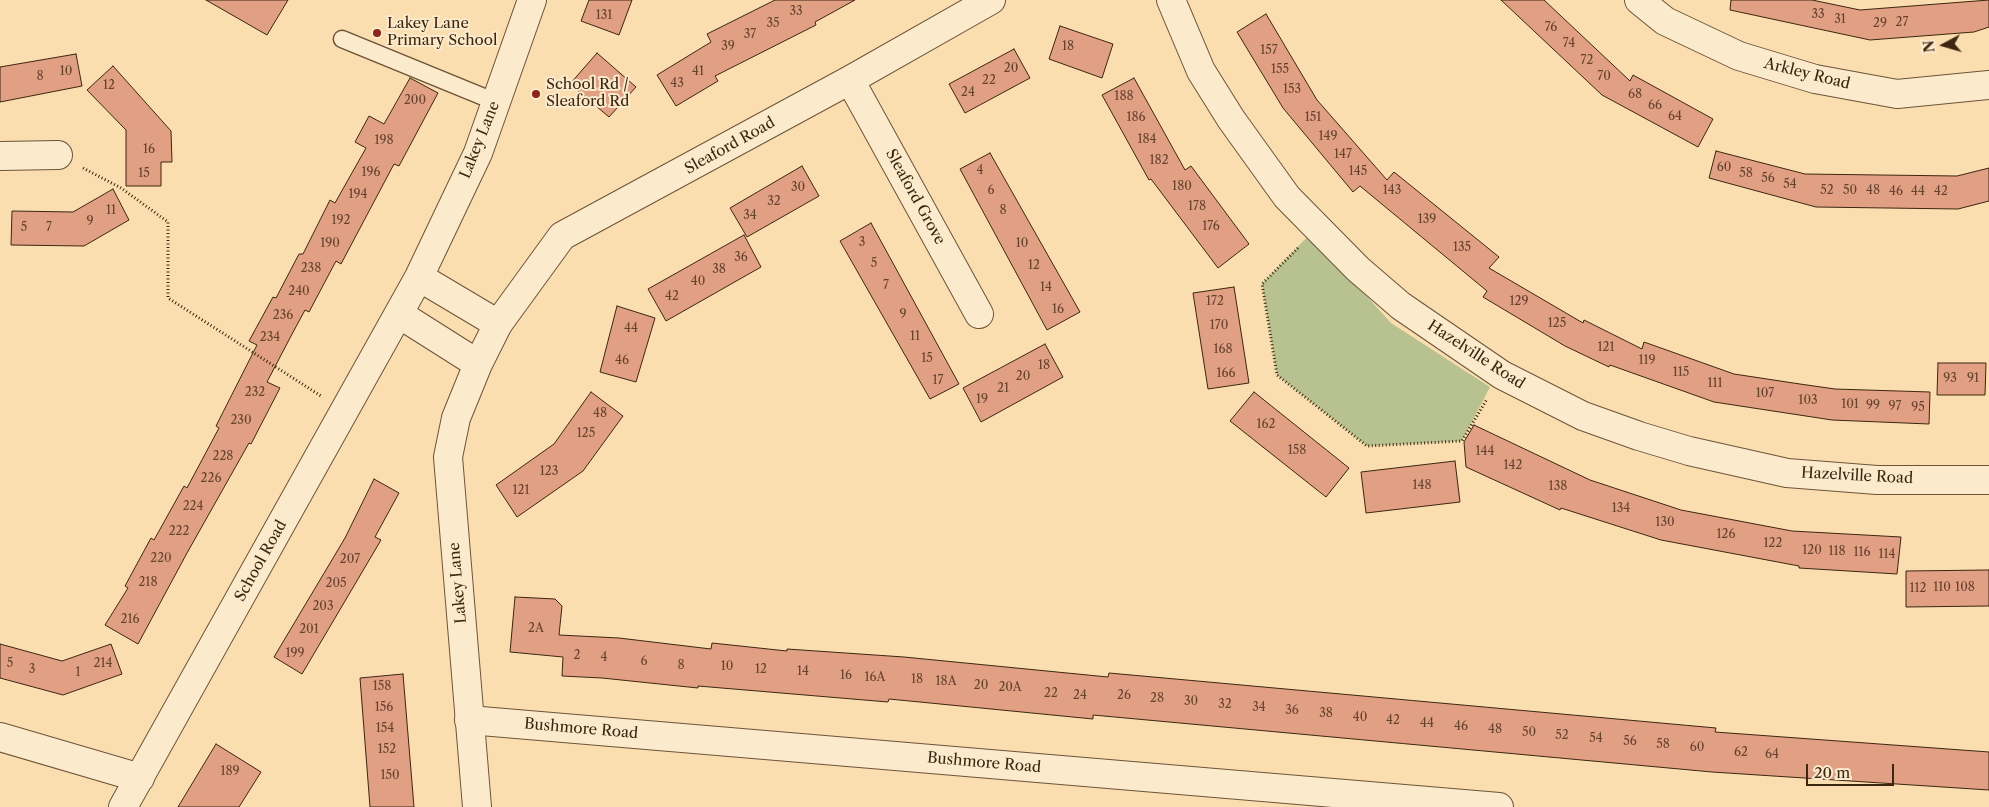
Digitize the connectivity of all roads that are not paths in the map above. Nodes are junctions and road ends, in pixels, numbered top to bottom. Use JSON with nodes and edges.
{"nodes":[{"id":1,"x":532,"y":0,"type":"edge"},
{"id":2,"x":991,"y":0,"type":"edge"},
{"id":3,"x":1171,"y":0,"type":"edge"},
{"id":4,"x":1639,"y":0,"type":"edge"},
{"id":5,"x":342,"y":39,"type":"dead end"},
{"id":6,"x":850,"y":80,"type":"junction"},
{"id":7,"x":1989,"y":85,"type":"edge"},
{"id":8,"x":496,"y":102,"type":"junction"},
{"id":9,"x":58,"y":155,"type":"road end"},
{"id":10,"x":0,"y":156,"type":"edge"},
{"id":11,"x":419,"y":277,"type":"junction"},
{"id":12,"x":399,"y":314,"type":"junction"},
{"id":13,"x":979,"y":314,"type":"dead end"},
{"id":14,"x":498,"y":324,"type":"junction"},
{"id":15,"x":478,"y":364,"type":"junction"},
{"id":16,"x":1989,"y":480,"type":"edge"},
{"id":17,"x":469,"y":720,"type":"junction"},
{"id":18,"x":0,"y":737,"type":"edge"},
{"id":19,"x":140,"y":778,"type":"junction"},
{"id":20,"x":123,"y":807,"type":"edge"},
{"id":21,"x":477,"y":807,"type":"edge"},
{"id":22,"x":1499,"y":807,"type":"edge"}],
"edges":[{"from":1,"to":8,"type":"street","name":"Lakey Lane"},
{"from":2,"to":6,"type":"street","name":"Sleaford Road"},
{"from":3,"to":16,"type":"street","name":"Hazelville Road"},
{"from":4,"to":7,"type":"street","name":"Arkley Road"},
{"from":5,"to":8,"type":"lane"},
{"from":6,"to":13,"type":"street","name":"Sleaford Grove"},
{"from":6,"to":14,"type":"street","name":"Sleaford Road"},
{"from":8,"to":11,"type":"street","name":"Lakey Lane"},
{"from":9,"to":10,"type":"street"},
{"from":11,"to":12,"type":"street","name":"Lakey Lane"},
{"from":11,"to":14,"type":"street"},
{"from":12,"to":15,"type":"street"},
{"from":12,"to":19,"type":"street","name":"School Road"},
{"from":14,"to":15,"type":"street","name":"Lakey Lane"},
{"from":15,"to":17,"type":"street","name":"Lakey Lane"},
{"from":17,"to":21,"type":"street","name":"Lakey Lane"},
{"from":17,"to":22,"type":"street","name":"Bushmore Road"},
{"from":18,"to":19,"type":"street"},
{"from":19,"to":20,"type":"street","name":"School Road"}]}
